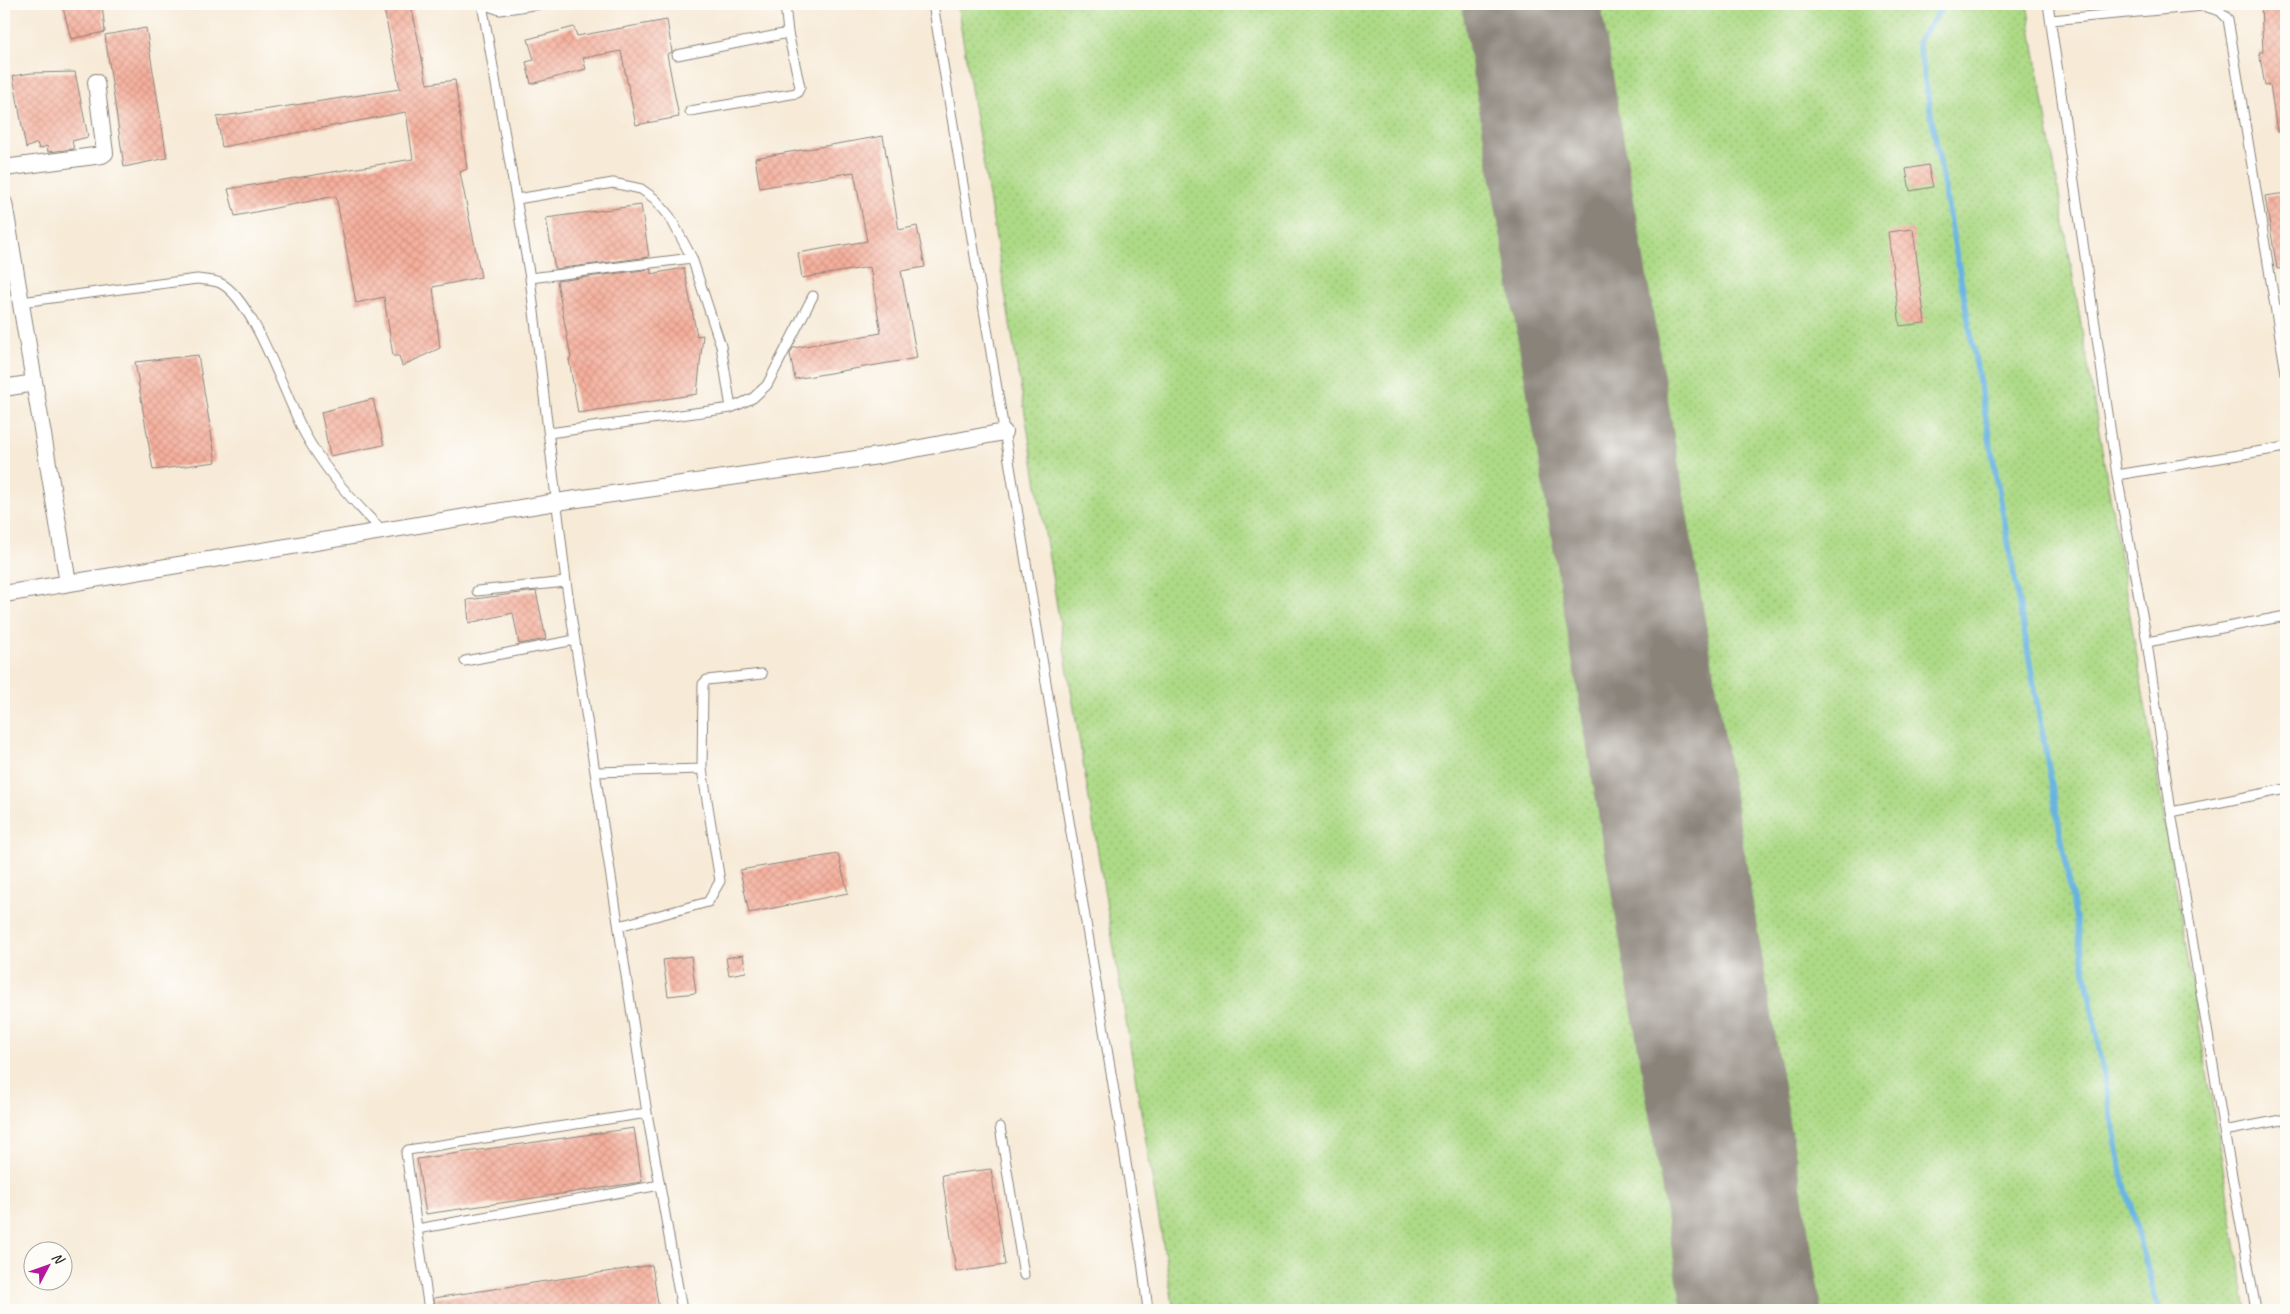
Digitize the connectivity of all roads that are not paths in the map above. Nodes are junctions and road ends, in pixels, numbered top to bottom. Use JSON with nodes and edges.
{"nodes":[{"id":1,"x":482,"y":4,"type":"edge"},
{"id":2,"x":540,"y":4,"type":"edge"},
{"id":3,"x":785,"y":4,"type":"edge"},
{"id":4,"x":933,"y":4,"type":"edge"},
{"id":5,"x":2048,"y":4,"type":"edge"},
{"id":6,"x":2050,"y":20,"type":"junction"},
{"id":7,"x":788,"y":33,"type":"junction"},
{"id":8,"x":677,"y":55,"type":"dead end"},
{"id":9,"x":96,"y":82,"type":"dead end"},
{"id":10,"x":690,"y":111,"type":"dead end"},
{"id":11,"x":4,"y":168,"type":"edge"},
{"id":12,"x":517,"y":199,"type":"junction"},
{"id":13,"x":4,"y":203,"type":"edge"},
{"id":14,"x":692,"y":258,"type":"junction"},
{"id":15,"x":530,"y":278,"type":"junction"},
{"id":16,"x":813,"y":296,"type":"dead end"},
{"id":17,"x":21,"y":302,"type":"junction"},
{"id":18,"x":2286,"y":373,"type":"edge"},
{"id":19,"x":34,"y":383,"type":"junction"},
{"id":20,"x":4,"y":388,"type":"edge"},
{"id":21,"x":731,"y":408,"type":"junction"},
{"id":22,"x":1004,"y":432,"type":"junction"},
{"id":23,"x":549,"y":433,"type":"junction"},
{"id":24,"x":2286,"y":448,"type":"edge"},
{"id":25,"x":2117,"y":476,"type":"junction"},
{"id":26,"x":556,"y":502,"type":"junction"},
{"id":27,"x":384,"y":532,"type":"junction"},
{"id":28,"x":566,"y":582,"type":"junction"},
{"id":29,"x":68,"y":583,"type":"junction"},
{"id":30,"x":477,"y":591,"type":"dead end"},
{"id":31,"x":4,"y":594,"type":"edge"},
{"id":32,"x":2286,"y":616,"type":"edge"},
{"id":33,"x":575,"y":640,"type":"junction"},
{"id":34,"x":2147,"y":642,"type":"junction"},
{"id":35,"x":466,"y":661,"type":"dead end"},
{"id":36,"x":762,"y":674,"type":"dead end"},
{"id":37,"x":702,"y":769,"type":"junction"},
{"id":38,"x":596,"y":772,"type":"junction"},
{"id":39,"x":2286,"y":789,"type":"edge"},
{"id":40,"x":2171,"y":812,"type":"junction"},
{"id":41,"x":619,"y":926,"type":"junction"},
{"id":42,"x":648,"y":1114,"type":"junction"},
{"id":43,"x":2286,"y":1119,"type":"edge"},
{"id":44,"x":1000,"y":1127,"type":"dead end"},
{"id":45,"x":2224,"y":1131,"type":"junction"},
{"id":46,"x":660,"y":1185,"type":"junction"},
{"id":47,"x":417,"y":1229,"type":"junction"},
{"id":48,"x":1024,"y":1275,"type":"dead end"},
{"id":49,"x":429,"y":1310,"type":"edge"},
{"id":50,"x":682,"y":1310,"type":"edge"},
{"id":51,"x":1148,"y":1310,"type":"edge"},
{"id":52,"x":2256,"y":1310,"type":"edge"}],
"edges":[{"from":1,"to":2,"type":"lane"},
{"from":1,"to":12,"type":"lane"},
{"from":3,"to":7,"type":"lane"},
{"from":4,"to":22,"type":"lane"},
{"from":5,"to":6,"type":"lane"},
{"from":6,"to":18,"type":"lane"},
{"from":6,"to":25,"type":"lane"},
{"from":7,"to":8,"type":"lane"},
{"from":7,"to":10,"type":"lane"},
{"from":9,"to":11,"type":"street"},
{"from":12,"to":14,"type":"lane"},
{"from":12,"to":15,"type":"lane"},
{"from":13,"to":17,"type":"street"},
{"from":14,"to":15,"type":"lane"},
{"from":14,"to":21,"type":"lane"},
{"from":15,"to":23,"type":"lane"},
{"from":16,"to":21,"type":"lane"},
{"from":17,"to":19,"type":"street"},
{"from":17,"to":27,"type":"lane"},
{"from":19,"to":20,"type":"street"},
{"from":19,"to":29,"type":"street"},
{"from":21,"to":23,"type":"lane"},
{"from":22,"to":26,"type":"street"},
{"from":22,"to":51,"type":"lane"},
{"from":23,"to":26,"type":"lane"},
{"from":24,"to":25,"type":"lane"},
{"from":25,"to":34,"type":"lane"},
{"from":26,"to":27,"type":"street"},
{"from":26,"to":28,"type":"lane"},
{"from":27,"to":29,"type":"street"},
{"from":28,"to":30,"type":"lane"},
{"from":28,"to":33,"type":"lane"},
{"from":29,"to":31,"type":"street"},
{"from":32,"to":34,"type":"lane"},
{"from":33,"to":35,"type":"lane"},
{"from":33,"to":38,"type":"lane"},
{"from":34,"to":40,"type":"lane"},
{"from":36,"to":37,"type":"lane"},
{"from":37,"to":38,"type":"lane"},
{"from":37,"to":41,"type":"lane"},
{"from":38,"to":41,"type":"lane"},
{"from":39,"to":40,"type":"lane"},
{"from":40,"to":45,"type":"lane"},
{"from":41,"to":42,"type":"lane"},
{"from":42,"to":46,"type":"lane"},
{"from":42,"to":47,"type":"lane"},
{"from":43,"to":45,"type":"lane"},
{"from":44,"to":48,"type":"lane"},
{"from":45,"to":52,"type":"lane"},
{"from":46,"to":47,"type":"lane"},
{"from":46,"to":50,"type":"lane"},
{"from":47,"to":49,"type":"lane"}]}
